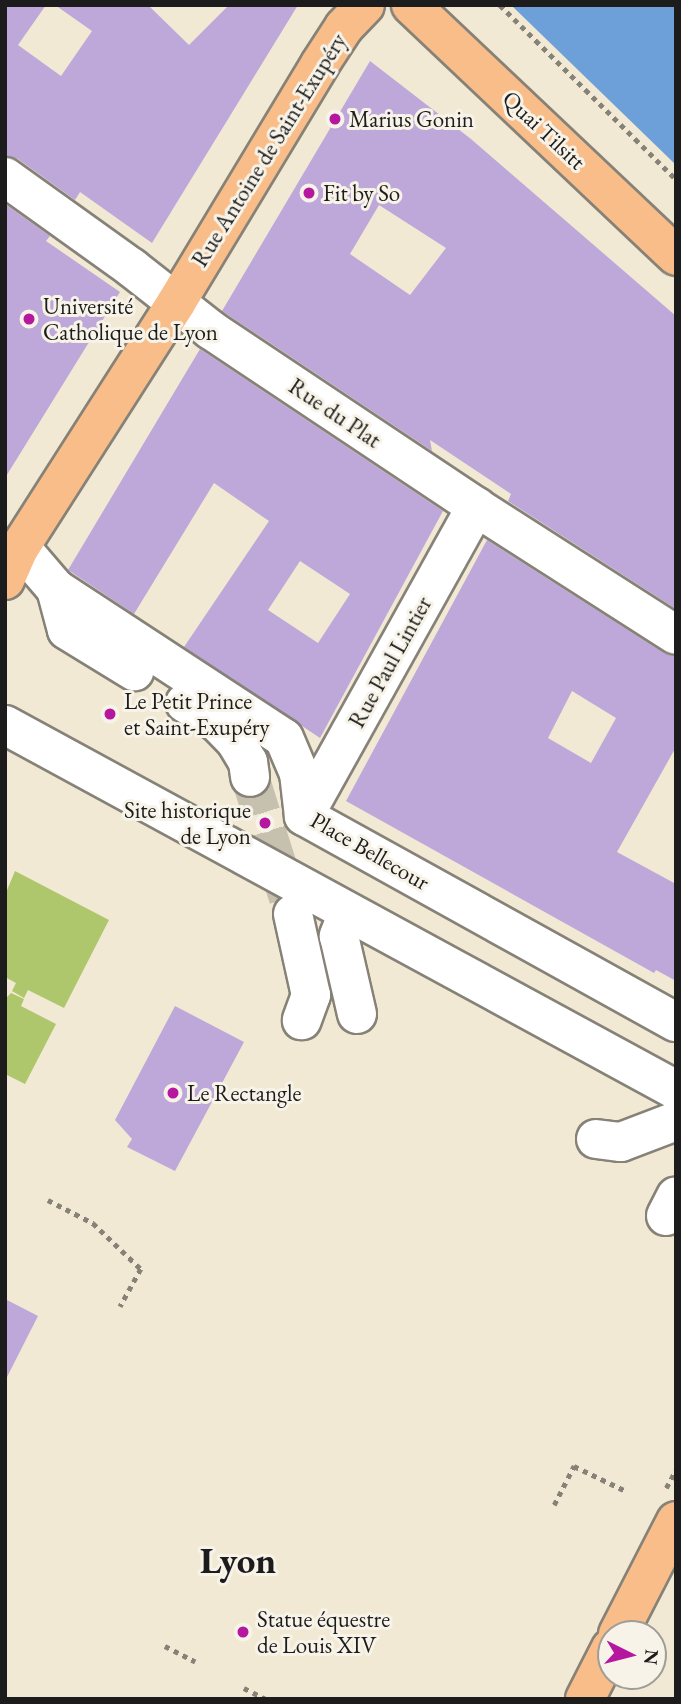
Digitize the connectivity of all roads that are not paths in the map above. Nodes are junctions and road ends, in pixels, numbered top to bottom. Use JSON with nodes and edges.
{"nodes":[{"id":1,"x":365,"y":5,"type":"edge"},
{"id":2,"x":411,"y":5,"type":"edge"},
{"id":3,"x":5,"y":177,"type":"edge"},
{"id":4,"x":676,"y":256,"type":"edge"},
{"id":5,"x":176,"y":303,"type":"junction"},
{"id":6,"x":476,"y":508,"type":"junction"},
{"id":7,"x":13,"y":563,"type":"edge"},
{"id":8,"x":55,"y":589,"type":"junction"},
{"id":9,"x":676,"y":635,"type":"edge"},
{"id":10,"x":5,"y":726,"type":"edge"},
{"id":11,"x":250,"y":777,"type":"tunnel mouth"},
{"id":12,"x":304,"y":816,"type":"junction"},
{"id":13,"x":348,"y":912,"type":"junction"},
{"id":14,"x":293,"y":914,"type":"tunnel mouth"},
{"id":15,"x":357,"y":1014,"type":"dead end"},
{"id":16,"x":302,"y":1020,"type":"dead end"},
{"id":17,"x":676,"y":1022,"type":"edge"},
{"id":18,"x":676,"y":1090,"type":"edge"},
{"id":19,"x":676,"y":1121,"type":"edge"},
{"id":20,"x":596,"y":1139,"type":"dead end"},
{"id":21,"x":676,"y":1521,"type":"edge"},
{"id":22,"x":625,"y":1620,"type":"edge"},
{"id":23,"x":597,"y":1675,"type":"edge"},
{"id":24,"x":585,"y":1699,"type":"edge"}],
"edges":[{"from":1,"to":5,"type":"main road","name":"Rue Antoine de Saint-Exupéry"},
{"from":2,"to":4,"type":"main road","name":"Quai Tilsitt"},
{"from":3,"to":5,"type":"street","name":"Rue du Plat"},
{"from":5,"to":6,"type":"street","name":"Rue du Plat"},
{"from":5,"to":7,"type":"main road","name":"Rue Antoine de Saint-Exupéry"},
{"from":6,"to":9,"type":"street","name":"Rue du Plat"},
{"from":6,"to":12,"type":"street","name":"Rue Paul Lintier"},
{"from":7,"to":8,"type":"street","name":"Place Bellecour"},
{"from":8,"to":11,"type":"street"},
{"from":8,"to":12,"type":"street","name":"Place Bellecour"},
{"from":10,"to":13,"type":"street"},
{"from":12,"to":17,"type":"street","name":"Place Bellecour"},
{"from":13,"to":15,"type":"street"},
{"from":13,"to":18,"type":"street"},
{"from":14,"to":16,"type":"street"},
{"from":19,"to":20,"type":"street"},
{"from":21,"to":22,"type":"main road"},
{"from":23,"to":24,"type":"main road"}]}
